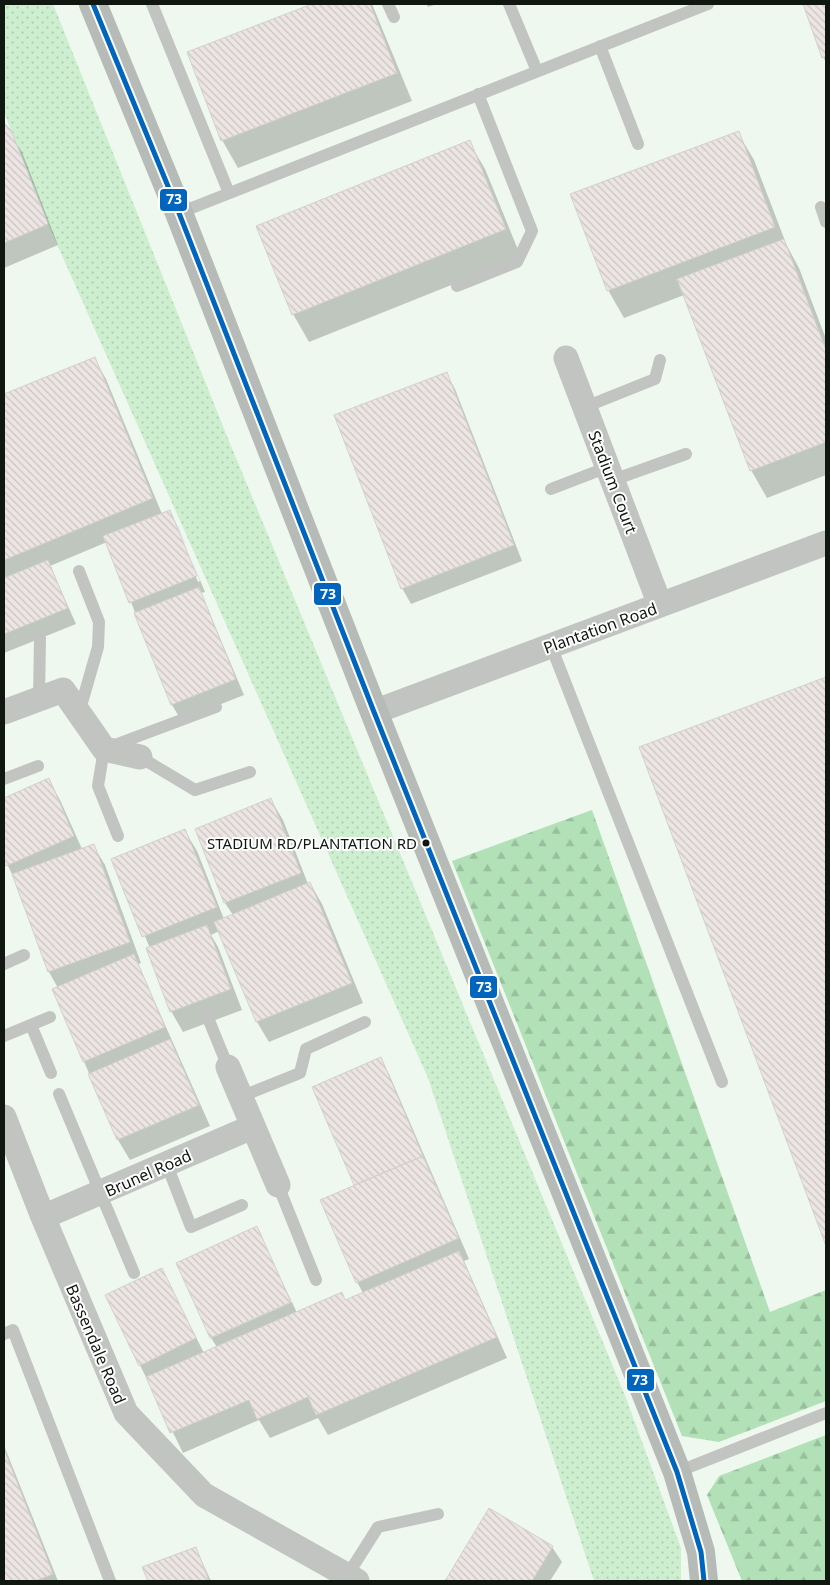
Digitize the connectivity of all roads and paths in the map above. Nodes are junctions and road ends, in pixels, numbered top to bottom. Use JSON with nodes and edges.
{"nodes":[{"id":1,"x":93,"y":4,"type":"edge"},
{"id":2,"x":152,"y":4,"type":"edge"},
{"id":3,"x":388,"y":4,"type":"edge"},
{"id":4,"x":509,"y":4,"type":"edge"},
{"id":5,"x":708,"y":4,"type":"edge"},
{"id":6,"x":678,"y":9,"type":"edge"},
{"id":7,"x":394,"y":17,"type":"dead end"},
{"id":8,"x":600,"y":46,"type":"junction"},
{"id":9,"x":537,"y":71,"type":"junction"},
{"id":10,"x":478,"y":94,"type":"junction"},
{"id":11,"x":638,"y":144,"type":"dead end"},
{"id":12,"x":229,"y":193,"type":"junction"},
{"id":13,"x":821,"y":207,"type":"dead end"},
{"id":14,"x":179,"y":213,"type":"junction"},
{"id":15,"x":826,"y":222,"type":"edge"},
{"id":16,"x":456,"y":286,"type":"dead end"},
{"id":17,"x":566,"y":358,"type":"dead end"},
{"id":18,"x":660,"y":360,"type":"dead end"},
{"id":19,"x":585,"y":407,"type":"junction"},
{"id":20,"x":686,"y":454,"type":"dead end"},
{"id":21,"x":610,"y":473,"type":"junction"},
{"id":22,"x":551,"y":489,"type":"dead end"},
{"id":23,"x":826,"y":543,"type":"edge"},
{"id":24,"x":79,"y":571,"type":"dead end"},
{"id":25,"x":660,"y":605,"type":"junction"},
{"id":26,"x":40,"y":638,"type":"dead end"},
{"id":27,"x":551,"y":646,"type":"junction"},
{"id":28,"x":39,"y":699,"type":"junction"},
{"id":29,"x":216,"y":707,"type":"dead end"},
{"id":30,"x":4,"y":712,"type":"edge"},
{"id":31,"x":374,"y":712,"type":"junction"},
{"id":32,"x":79,"y":713,"type":"junction"},
{"id":33,"x":104,"y":749,"type":"junction"},
{"id":34,"x":140,"y":757,"type":"joint"},
{"id":35,"x":38,"y":766,"type":"dead end"},
{"id":36,"x":250,"y":772,"type":"dead end"},
{"id":37,"x":4,"y":779,"type":"edge"},
{"id":38,"x":118,"y":836,"type":"dead end"},
{"id":39,"x":24,"y":956,"type":"dead end"},
{"id":40,"x":4,"y":964,"type":"edge"},
{"id":41,"x":50,"y":1017,"type":"dead end"},
{"id":42,"x":208,"y":1018,"type":"dead end"},
{"id":43,"x":365,"y":1022,"type":"dead end"},
{"id":44,"x":31,"y":1025,"type":"junction"},
{"id":45,"x":4,"y":1036,"type":"edge"},
{"id":46,"x":228,"y":1067,"type":"joint"},
{"id":47,"x":51,"y":1073,"type":"dead end"},
{"id":48,"x":722,"y":1082,"type":"dead end"},
{"id":49,"x":59,"y":1094,"type":"dead end"},
{"id":50,"x":240,"y":1098,"type":"junction"},
{"id":51,"x":4,"y":1117,"type":"edge"},
{"id":52,"x":252,"y":1127,"type":"junction"},
{"id":53,"x":167,"y":1164,"type":"junction"},
{"id":54,"x":278,"y":1185,"type":"joint"},
{"id":55,"x":101,"y":1193,"type":"junction"},
{"id":56,"x":242,"y":1205,"type":"dead end"},
{"id":57,"x":43,"y":1217,"type":"junction"},
{"id":58,"x":134,"y":1273,"type":"dead end"},
{"id":59,"x":316,"y":1280,"type":"dead end"},
{"id":60,"x":4,"y":1334,"type":"edge"},
{"id":61,"x":826,"y":1413,"type":"edge"},
{"id":62,"x":677,"y":1472,"type":"junction"},
{"id":63,"x":438,"y":1514,"type":"dead end"},
{"id":64,"x":352,"y":1578,"type":"edge"},
{"id":65,"x":110,"y":1581,"type":"edge"},
{"id":66,"x":704,"y":1581,"type":"edge"}],
"edges":[{"from":1,"to":14,"type":"street"},
{"from":2,"to":12,"type":"lane"},
{"from":3,"to":7,"type":"lane"},
{"from":4,"to":9,"type":"lane"},
{"from":5,"to":6,"type":"lane"},
{"from":6,"to":8,"type":"lane"},
{"from":8,"to":9,"type":"lane"},
{"from":8,"to":11,"type":"lane"},
{"from":9,"to":10,"type":"lane"},
{"from":10,"to":12,"type":"lane"},
{"from":10,"to":16,"type":"lane"},
{"from":12,"to":14,"type":"lane"},
{"from":13,"to":15,"type":"lane"},
{"from":14,"to":31,"type":"street"},
{"from":17,"to":19,"type":"street","name":"Stadium Court"},
{"from":18,"to":19,"type":"lane"},
{"from":19,"to":21,"type":"street","name":"Stadium Court"},
{"from":20,"to":21,"type":"lane"},
{"from":21,"to":22,"type":"lane"},
{"from":21,"to":25,"type":"street","name":"Stadium Court"},
{"from":23,"to":25,"type":"street","name":"Plantation Road"},
{"from":24,"to":32,"type":"lane"},
{"from":25,"to":27,"type":"street","name":"Plantation Road"},
{"from":26,"to":28,"type":"lane"},
{"from":27,"to":31,"type":"street","name":"Plantation Road"},
{"from":27,"to":48,"type":"lane"},
{"from":28,"to":30,"type":"street"},
{"from":28,"to":32,"type":"street"},
{"from":29,"to":33,"type":"lane"},
{"from":31,"to":62,"type":"street"},
{"from":32,"to":33,"type":"street"},
{"from":33,"to":34,"type":"street"},
{"from":33,"to":38,"type":"lane"},
{"from":34,"to":36,"type":"lane"},
{"from":35,"to":37,"type":"lane"},
{"from":39,"to":40,"type":"lane"},
{"from":41,"to":44,"type":"lane"},
{"from":42,"to":46,"type":"lane"},
{"from":43,"to":50,"type":"lane"},
{"from":44,"to":45,"type":"lane"},
{"from":44,"to":47,"type":"lane"},
{"from":46,"to":50,"type":"street"},
{"from":49,"to":55,"type":"lane"},
{"from":50,"to":52,"type":"street"},
{"from":51,"to":57,"type":"street","name":"Bassendale Road"},
{"from":52,"to":53,"type":"street","name":"Brunel Road"},
{"from":52,"to":54,"type":"street"},
{"from":53,"to":55,"type":"street","name":"Brunel Road"},
{"from":53,"to":56,"type":"lane"},
{"from":54,"to":59,"type":"lane"},
{"from":55,"to":57,"type":"street","name":"Brunel Road"},
{"from":55,"to":58,"type":"lane"},
{"from":57,"to":64,"type":"street","name":"Bassendale Road"},
{"from":60,"to":65,"type":"lane"},
{"from":61,"to":62,"type":"lane"},
{"from":62,"to":66,"type":"street"},
{"from":63,"to":64,"type":"lane"}]}
